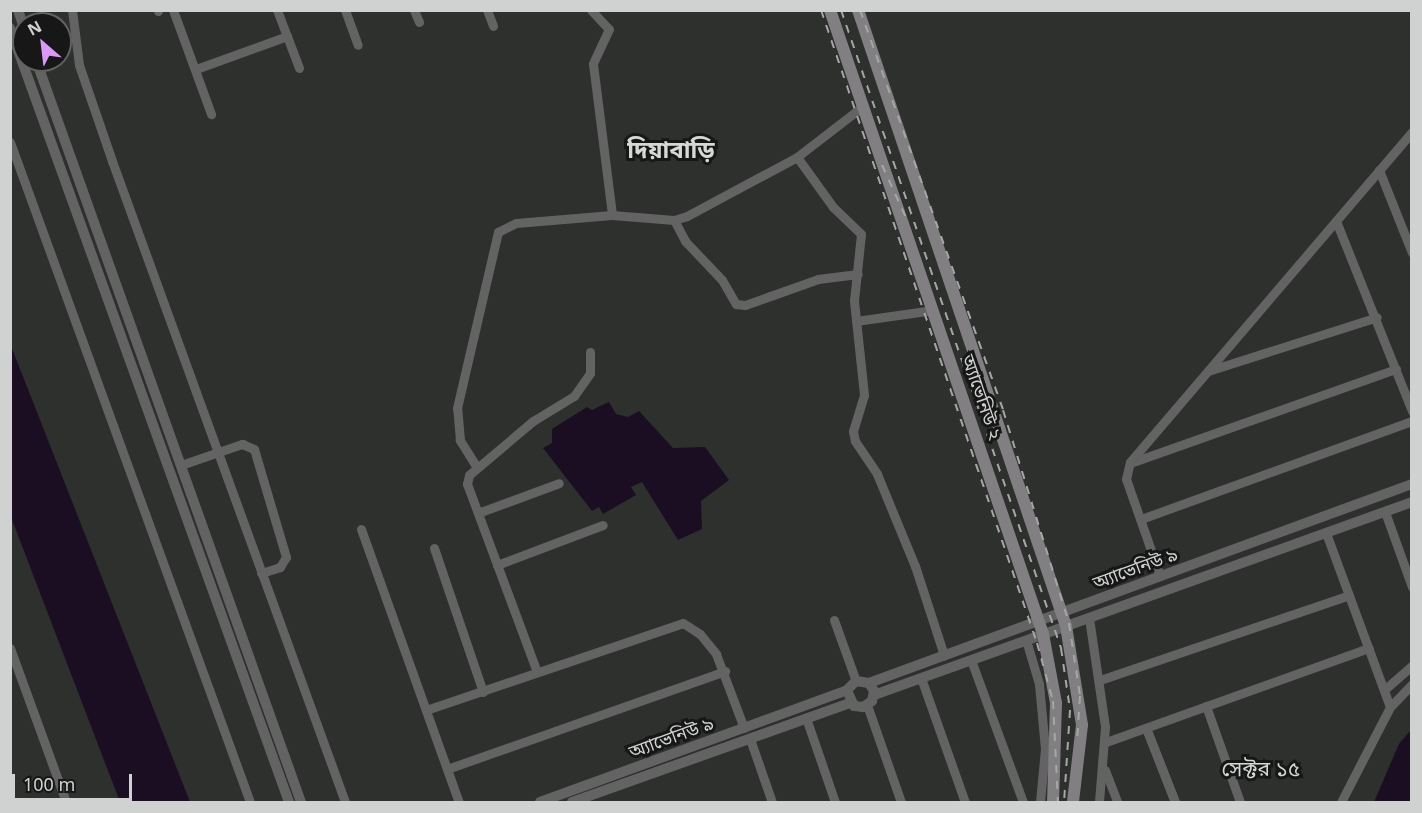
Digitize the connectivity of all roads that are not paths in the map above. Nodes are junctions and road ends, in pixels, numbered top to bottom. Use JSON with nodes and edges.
{"nodes":[{"id":1,"x":72,"y":10,"type":"edge"},
{"id":2,"x":173,"y":10,"type":"edge"},
{"id":3,"x":277,"y":10,"type":"edge"},
{"id":4,"x":345,"y":10,"type":"edge"},
{"id":5,"x":414,"y":10,"type":"edge"},
{"id":6,"x":487,"y":10,"type":"edge"},
{"id":7,"x":591,"y":10,"type":"edge"},
{"id":8,"x":830,"y":10,"type":"edge"},
{"id":9,"x":858,"y":10,"type":"edge"},
{"id":10,"x":18,"y":11,"type":"edge"},
{"id":11,"x":10,"y":14,"type":"edge"},
{"id":12,"x":419,"y":22,"type":"dead end"},
{"id":13,"x":493,"y":26,"type":"dead end"},
{"id":14,"x":10,"y":28,"type":"edge"},
{"id":15,"x":287,"y":36,"type":"junction"},
{"id":16,"x":358,"y":45,"type":"dead end"},
{"id":17,"x":298,"y":68,"type":"dead end"},
{"id":18,"x":196,"y":69,"type":"junction"},
{"id":19,"x":40,"y":72,"type":"edge"},
{"id":20,"x":863,"y":106,"type":"junction"},
{"id":21,"x":211,"y":114,"type":"dead end"},
{"id":22,"x":1412,"y":132,"type":"edge"},
{"id":23,"x":10,"y":142,"type":"edge"},
{"id":24,"x":797,"y":158,"type":"junction"},
{"id":25,"x":1379,"y":170,"type":"junction"},
{"id":26,"x":612,"y":215,"type":"junction"},
{"id":27,"x":674,"y":220,"type":"junction"},
{"id":28,"x":1336,"y":221,"type":"junction"},
{"id":29,"x":1412,"y":253,"type":"edge"},
{"id":30,"x":858,"y":274,"type":"junction"},
{"id":31,"x":933,"y":310,"type":"junction"},
{"id":32,"x":1377,"y":317,"type":"junction"},
{"id":33,"x":856,"y":321,"type":"junction"},
{"id":34,"x":590,"y":352,"type":"dead end"},
{"id":35,"x":1396,"y":369,"type":"junction"},
{"id":36,"x":1208,"y":371,"type":"junction"},
{"id":37,"x":1412,"y":411,"type":"edge"},
{"id":38,"x":1412,"y":421,"type":"edge"},
{"id":39,"x":216,"y":452,"type":"junction"},
{"id":40,"x":1130,"y":462,"type":"junction"},
{"id":41,"x":181,"y":465,"type":"junction"},
{"id":42,"x":476,"y":466,"type":"junction"},
{"id":43,"x":559,"y":483,"type":"dead end"},
{"id":44,"x":1412,"y":484,"type":"edge"},
{"id":45,"x":1412,"y":502,"type":"edge"},
{"id":46,"x":1384,"y":512,"type":"junction"},
{"id":47,"x":478,"y":513,"type":"junction"},
{"id":48,"x":1141,"y":519,"type":"junction"},
{"id":49,"x":603,"y":525,"type":"dead end"},
{"id":50,"x":361,"y":529,"type":"dead end"},
{"id":51,"x":1326,"y":533,"type":"junction"},
{"id":52,"x":434,"y":548,"type":"dead end"},
{"id":53,"x":497,"y":565,"type":"junction"},
{"id":54,"x":261,"y":573,"type":"junction"},
{"id":55,"x":1160,"y":576,"type":"junction"},
{"id":56,"x":1412,"y":587,"type":"edge"},
{"id":57,"x":1349,"y":595,"type":"junction"},
{"id":58,"x":1062,"y":613,"type":"junction"},
{"id":59,"x":235,"y":618,"type":"junction"},
{"id":60,"x":1089,"y":618,"type":"junction"},
{"id":61,"x":834,"y":620,"type":"dead end"},
{"id":62,"x":1039,"y":621,"type":"junction"},
{"id":63,"x":224,"y":622,"type":"junction"},
{"id":64,"x":1066,"y":626,"type":"junction"},
{"id":65,"x":1022,"y":628,"type":"junction"},
{"id":66,"x":1043,"y":634,"type":"junction"},
{"id":67,"x":1026,"y":640,"type":"junction"},
{"id":68,"x":10,"y":648,"type":"edge"},
{"id":69,"x":1369,"y":648,"type":"junction"},
{"id":70,"x":944,"y":655,"type":"junction"},
{"id":71,"x":971,"y":660,"type":"junction"},
{"id":72,"x":1412,"y":666,"type":"edge"},
{"id":73,"x":725,"y":671,"type":"junction"},
{"id":74,"x":537,"y":672,"type":"junction"},
{"id":75,"x":921,"y":678,"type":"junction"},
{"id":76,"x":1100,"y":680,"type":"junction"},
{"id":77,"x":856,"y":681,"type":"junction"},
{"id":78,"x":869,"y":683,"type":"junction"},
{"id":79,"x":1412,"y":684,"type":"edge"},
{"id":80,"x":847,"y":690,"type":"junction"},
{"id":81,"x":1384,"y":690,"type":"junction"},
{"id":82,"x":483,"y":692,"type":"junction"},
{"id":83,"x":874,"y":695,"type":"junction"},
{"id":84,"x":850,"y":703,"type":"junction"},
{"id":85,"x":867,"y":705,"type":"junction"},
{"id":86,"x":1206,"y":706,"type":"junction"},
{"id":87,"x":1390,"y":707,"type":"junction"},
{"id":88,"x":426,"y":710,"type":"junction"},
{"id":89,"x":806,"y":718,"type":"junction"},
{"id":90,"x":1146,"y":728,"type":"junction"},
{"id":91,"x":747,"y":734,"type":"junction"},
{"id":92,"x":1106,"y":742,"type":"junction"},
{"id":93,"x":1104,"y":768,"type":"junction"},
{"id":94,"x":447,"y":769,"type":"junction"},
{"id":95,"x":66,"y":802,"type":"edge"},
{"id":96,"x":250,"y":802,"type":"edge"},
{"id":97,"x":289,"y":802,"type":"edge"},
{"id":98,"x":301,"y":802,"type":"edge"},
{"id":99,"x":345,"y":802,"type":"edge"},
{"id":100,"x":459,"y":802,"type":"edge"},
{"id":101,"x":540,"y":802,"type":"edge"},
{"id":102,"x":572,"y":802,"type":"edge"},
{"id":103,"x":771,"y":802,"type":"edge"},
{"id":104,"x":836,"y":802,"type":"edge"},
{"id":105,"x":901,"y":802,"type":"edge"},
{"id":106,"x":965,"y":802,"type":"edge"},
{"id":107,"x":1023,"y":802,"type":"edge"},
{"id":108,"x":1040,"y":802,"type":"edge"},
{"id":109,"x":1053,"y":802,"type":"edge"},
{"id":110,"x":1073,"y":802,"type":"edge"},
{"id":111,"x":1099,"y":802,"type":"edge"},
{"id":112,"x":1117,"y":802,"type":"edge"},
{"id":113,"x":1175,"y":802,"type":"edge"},
{"id":114,"x":1240,"y":802,"type":"edge"},
{"id":115,"x":1341,"y":802,"type":"edge"}],
"edges":[{"from":1,"to":39,"type":"street"},
{"from":2,"to":18,"type":"street"},
{"from":3,"to":15,"type":"street"},
{"from":4,"to":16,"type":"street"},
{"from":5,"to":12,"type":"street"},
{"from":6,"to":13,"type":"street"},
{"from":7,"to":26,"type":"street"},
{"from":8,"to":20,"type":"main road","name":"অ্যাভেনিউ ২"},
{"from":9,"to":58,"type":"main road","name":"অ্যাভেনিউ ২"},
{"from":10,"to":11,"type":"street"},
{"from":14,"to":63,"type":"street"},
{"from":15,"to":17,"type":"street"},
{"from":15,"to":18,"type":"street"},
{"from":18,"to":21,"type":"street"},
{"from":19,"to":41,"type":"street"},
{"from":20,"to":24,"type":"street"},
{"from":20,"to":31,"type":"main road","name":"অ্যাভেনিউ ২"},
{"from":22,"to":25,"type":"street"},
{"from":23,"to":96,"type":"street"},
{"from":24,"to":27,"type":"street"},
{"from":24,"to":30,"type":"street"},
{"from":25,"to":28,"type":"street"},
{"from":25,"to":29,"type":"street"},
{"from":26,"to":27,"type":"street"},
{"from":26,"to":42,"type":"street"},
{"from":27,"to":30,"type":"street"},
{"from":28,"to":32,"type":"street"},
{"from":28,"to":36,"type":"street"},
{"from":30,"to":33,"type":"street"},
{"from":31,"to":33,"type":"street"},
{"from":31,"to":62,"type":"main road","name":"অ্যাভেনিউ ২"},
{"from":32,"to":35,"type":"street"},
{"from":32,"to":36,"type":"street"},
{"from":33,"to":70,"type":"street"},
{"from":34,"to":42,"type":"street"},
{"from":35,"to":37,"type":"street"},
{"from":35,"to":40,"type":"street"},
{"from":36,"to":40,"type":"street"},
{"from":38,"to":48,"type":"street"},
{"from":39,"to":41,"type":"street"},
{"from":39,"to":54,"type":"street"},
{"from":39,"to":54,"type":"street"},
{"from":40,"to":48,"type":"street"},
{"from":41,"to":59,"type":"street"},
{"from":42,"to":47,"type":"street"},
{"from":43,"to":47,"type":"street"},
{"from":44,"to":55,"type":"street","name":"অ্যাভেনিউ ৯"},
{"from":45,"to":46,"type":"street","name":"অ্যাভেনিউ ৯"},
{"from":46,"to":51,"type":"street","name":"অ্যাভেনিউ ৯"},
{"from":46,"to":56,"type":"street"},
{"from":47,"to":53,"type":"street"},
{"from":48,"to":55,"type":"street"},
{"from":49,"to":53,"type":"street"},
{"from":50,"to":88,"type":"street"},
{"from":51,"to":57,"type":"street"},
{"from":51,"to":60,"type":"street","name":"অ্যাভেনিউ ৯"},
{"from":52,"to":82,"type":"street"},
{"from":53,"to":74,"type":"street"},
{"from":54,"to":99,"type":"street"},
{"from":55,"to":58,"type":"street","name":"অ্যাভেনিউ ৯"},
{"from":57,"to":69,"type":"street"},
{"from":57,"to":76,"type":"street"},
{"from":58,"to":62,"type":"street","name":"অ্যাভেনিউ ৯"},
{"from":58,"to":64,"type":"main road","name":"অ্যাভেনিউ ২"},
{"from":59,"to":63,"type":"street"},
{"from":59,"to":98,"type":"street"},
{"from":60,"to":64,"type":"street","name":"অ্যাভেনিউ ৯"},
{"from":60,"to":76,"type":"street"},
{"from":61,"to":77,"type":"street"},
{"from":62,"to":65,"type":"street","name":"অ্যাভেনিউ ৯"},
{"from":62,"to":66,"type":"main road","name":"অ্যাভেনিউ ২"},
{"from":63,"to":97,"type":"street"},
{"from":64,"to":66,"type":"street","name":"অ্যাভেনিউ ৯"},
{"from":64,"to":110,"type":"main road","name":"অ্যাভেনিউ ২"},
{"from":65,"to":67,"type":"street"},
{"from":65,"to":70,"type":"street","name":"অ্যাভেনিউ ৯"},
{"from":66,"to":67,"type":"street","name":"অ্যাভেনিউ ৯"},
{"from":66,"to":109,"type":"main road","name":"অ্যাভেনিউ ২"},
{"from":67,"to":71,"type":"street","name":"অ্যাভেনিউ ৯"},
{"from":67,"to":108,"type":"street"},
{"from":68,"to":95,"type":"street"},
{"from":69,"to":81,"type":"street"},
{"from":69,"to":86,"type":"street"},
{"from":70,"to":78,"type":"street","name":"অ্যাভেনিউ ৯"},
{"from":71,"to":75,"type":"street","name":"অ্যাভেনিউ ৯"},
{"from":71,"to":107,"type":"street"},
{"from":72,"to":81,"type":"street"},
{"from":73,"to":74,"type":"street"},
{"from":73,"to":91,"type":"street"},
{"from":73,"to":94,"type":"street"},
{"from":74,"to":82,"type":"street"},
{"from":75,"to":83,"type":"street","name":"অ্যাভেনিউ ৯"},
{"from":75,"to":106,"type":"street"},
{"from":76,"to":92,"type":"street"},
{"from":77,"to":78,"type":"street","name":"অ্যাভেনিউ ৯"},
{"from":77,"to":80,"type":"street","name":"অ্যাভেনিউ ৯"},
{"from":78,"to":83,"type":"street"},
{"from":79,"to":87,"type":"street"},
{"from":80,"to":84,"type":"street"},
{"from":80,"to":91,"type":"street","name":"অ্যাভেনিউ ৯"},
{"from":81,"to":87,"type":"street"},
{"from":82,"to":88,"type":"street"},
{"from":83,"to":85,"type":"street"},
{"from":84,"to":85,"type":"street","name":"অ্যাভেনিউ ৯"},
{"from":84,"to":89,"type":"street","name":"অ্যাভেনিউ ৯"},
{"from":85,"to":105,"type":"street"},
{"from":86,"to":90,"type":"street"},
{"from":86,"to":114,"type":"street"},
{"from":87,"to":115,"type":"street"},
{"from":88,"to":94,"type":"street"},
{"from":89,"to":91,"type":"street","name":"অ্যাভেনিউ ৯"},
{"from":89,"to":104,"type":"street"},
{"from":90,"to":92,"type":"street"},
{"from":90,"to":113,"type":"street"},
{"from":91,"to":101,"type":"street","name":"অ্যাভেনিউ ৯"},
{"from":91,"to":102,"type":"street","name":"অ্যাভেনিউ ৯"},
{"from":91,"to":103,"type":"street"},
{"from":92,"to":93,"type":"street"},
{"from":93,"to":111,"type":"street"},
{"from":93,"to":112,"type":"street"},
{"from":94,"to":100,"type":"street"}]}
